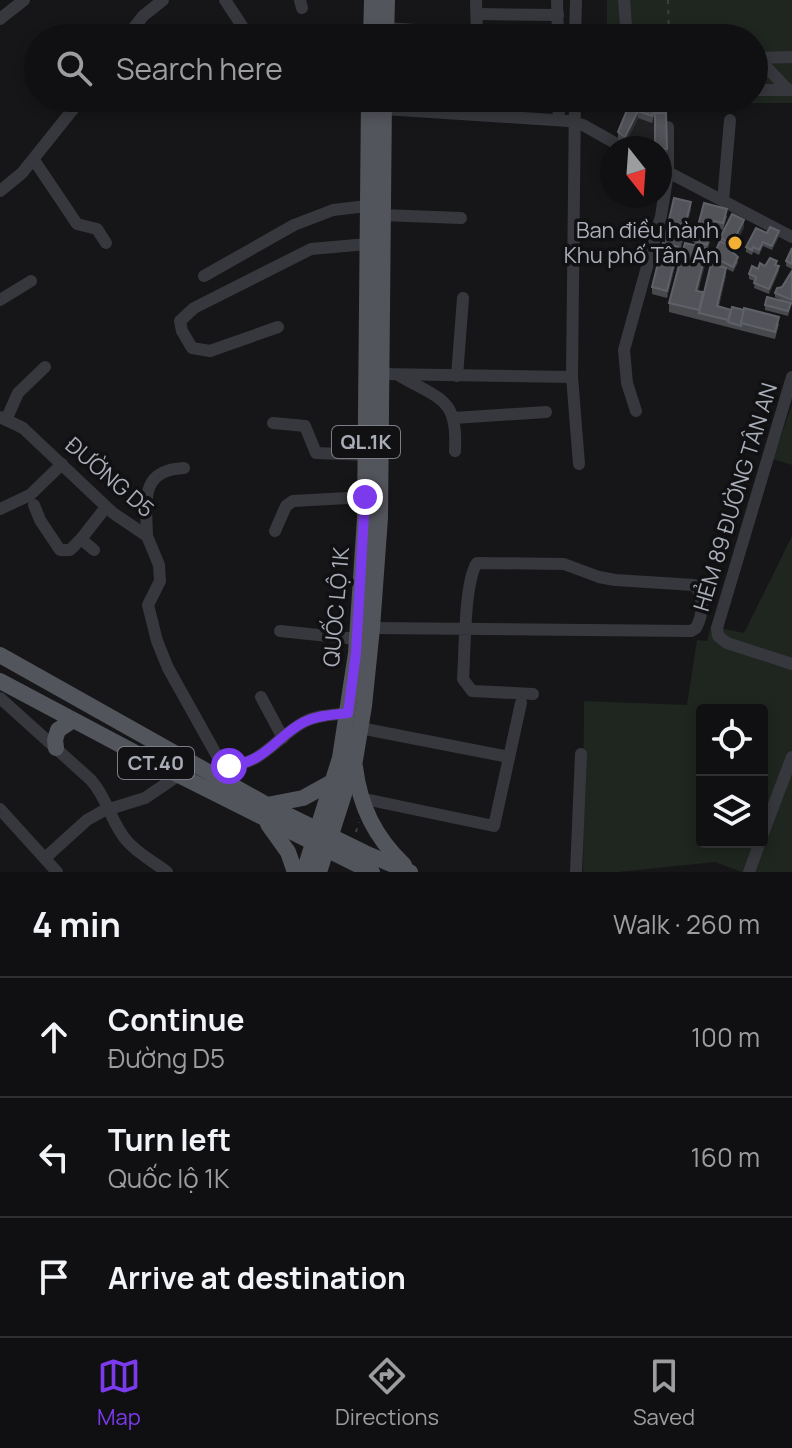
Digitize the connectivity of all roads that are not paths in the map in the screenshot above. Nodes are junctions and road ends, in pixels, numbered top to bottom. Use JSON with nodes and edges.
{"nodes":[{"id":1,"x":24,"y":0,"type":"edge"},
{"id":2,"x":163,"y":0,"type":"edge"},
{"id":3,"x":225,"y":0,"type":"edge"},
{"id":4,"x":372,"y":0,"type":"edge"},
{"id":5,"x":387,"y":0,"type":"edge"},
{"id":6,"x":476,"y":0,"type":"edge"},
{"id":7,"x":557,"y":0,"type":"edge"},
{"id":8,"x":576,"y":0,"type":"edge"},
{"id":9,"x":624,"y":0,"type":"edge"},
{"id":10,"x":477,"y":14,"type":"junction"},
{"id":11,"x":558,"y":15,"type":"junction"},
{"id":12,"x":0,"y":19,"type":"edge"},
{"id":13,"x":139,"y":24,"type":"edge"},
{"id":14,"x":241,"y":24,"type":"edge"},
{"id":15,"x":371,"y":24,"type":"edge"},
{"id":16,"x":386,"y":24,"type":"edge"},
{"id":17,"x":477,"y":24,"type":"edge"},
{"id":18,"x":558,"y":24,"type":"edge"},
{"id":19,"x":575,"y":24,"type":"edge"},
{"id":20,"x":626,"y":24,"type":"edge"},
{"id":21,"x":792,"y":57,"type":"edge"},
{"id":22,"x":768,"y":58,"type":"edge"},
{"id":23,"x":768,"y":69,"type":"edge"},
{"id":24,"x":768,"y":90,"type":"edge"},
{"id":25,"x":790,"y":90,"type":"edge"},
{"id":26,"x":68,"y":112,"type":"edge"},
{"id":27,"x":377,"y":112,"type":"edge"},
{"id":28,"x":453,"y":112,"type":"edge"},
{"id":29,"x":559,"y":112,"type":"edge"},
{"id":30,"x":575,"y":112,"type":"edge"},
{"id":31,"x":478,"y":115,"type":"joint"},
{"id":32,"x":559,"y":120,"type":"junction"},
{"id":33,"x":730,"y":120,"type":"dead end"},
{"id":34,"x":575,"y":123,"type":"junction"},
{"id":35,"x":668,"y":127,"type":"edge"},
{"id":36,"x":600,"y":136,"type":"edge"},
{"id":37,"x":667,"y":136,"type":"edge"},
{"id":38,"x":34,"y":160,"type":"junction"},
{"id":39,"x":672,"y":175,"type":"edge"},
{"id":40,"x":0,"y":191,"type":"edge"},
{"id":41,"x":723,"y":201,"type":"junction"},
{"id":42,"x":660,"y":208,"type":"edge"},
{"id":43,"x":375,"y":210,"type":"junction"},
{"id":44,"x":461,"y":218,"type":"dead end"},
{"id":45,"x":792,"y":237,"type":"edge"},
{"id":46,"x":106,"y":243,"type":"dead end"},
{"id":47,"x":367,"y":244,"type":"junction"},
{"id":48,"x":204,"y":276,"type":"dead end"},
{"id":49,"x":31,"y":281,"type":"dead end"},
{"id":50,"x":463,"y":298,"type":"dead end"},
{"id":51,"x":0,"y":300,"type":"edge"},
{"id":52,"x":278,"y":327,"type":"dead end"},
{"id":53,"x":45,"y":367,"type":"dead end"},
{"id":54,"x":389,"y":374,"type":"junction"},
{"id":55,"x":457,"y":376,"type":"junction"},
{"id":56,"x":572,"y":377,"type":"junction"},
{"id":57,"x":792,"y":377,"type":"edge"},
{"id":58,"x":636,"y":411,"type":"dead end"},
{"id":59,"x":546,"y":412,"type":"dead end"},
{"id":60,"x":3,"y":418,"type":"edge"},
{"id":61,"x":454,"y":418,"type":"junction"},
{"id":62,"x":273,"y":423,"type":"dead end"},
{"id":63,"x":455,"y":451,"type":"dead end"},
{"id":64,"x":366,"y":455,"type":"junction"},
{"id":65,"x":62,"y":464,"type":"junction"},
{"id":66,"x":579,"y":464,"type":"dead end"},
{"id":67,"x":184,"y":468,"type":"dead end"},
{"id":68,"x":365,"y":497,"type":"junction"},
{"id":69,"x":34,"y":505,"type":"dead end"},
{"id":70,"x":106,"y":507,"type":"junction"},
{"id":71,"x":0,"y":509,"type":"edge"},
{"id":72,"x":275,"y":531,"type":"dead end"},
{"id":73,"x":147,"y":536,"type":"junction"},
{"id":74,"x":81,"y":539,"type":"junction"},
{"id":75,"x":94,"y":550,"type":"dead end"},
{"id":76,"x":372,"y":628,"type":"junction"},
{"id":77,"x":467,"y":628,"type":"junction"},
{"id":78,"x":280,"y":631,"type":"dead end"},
{"id":79,"x":357,"y":639,"type":"junction"},
{"id":80,"x":0,"y":655,"type":"edge"},
{"id":81,"x":792,"y":664,"type":"edge"},
{"id":82,"x":0,"y":681,"type":"edge"},
{"id":83,"x":533,"y":694,"type":"dead end"},
{"id":84,"x":261,"y":697,"type":"dead end"},
{"id":85,"x":0,"y":698,"type":"edge"},
{"id":86,"x":521,"y":703,"type":"dead end"},
{"id":87,"x":348,"y":713,"type":"junction"},
{"id":88,"x":73,"y":720,"type":"junction"},
{"id":89,"x":360,"y":728,"type":"junction"},
{"id":90,"x":283,"y":738,"type":"junction"},
{"id":91,"x":56,"y":748,"type":"junction"},
{"id":92,"x":581,"y":754,"type":"dead end"},
{"id":93,"x":509,"y":757,"type":"junction"},
{"id":94,"x":792,"y":757,"type":"edge"},
{"id":95,"x":355,"y":760,"type":"junction"},
{"id":96,"x":221,"y":763,"type":"junction"},
{"id":97,"x":202,"y":768,"type":"junction"},
{"id":98,"x":179,"y":775,"type":"junction"},
{"id":99,"x":332,"y":782,"type":"junction"},
{"id":100,"x":360,"y":798,"type":"junction"},
{"id":101,"x":0,"y":809,"type":"edge"},
{"id":102,"x":111,"y":811,"type":"junction"},
{"id":103,"x":264,"y":811,"type":"junction"},
{"id":104,"x":768,"y":820,"type":"edge"},
{"id":105,"x":322,"y":840,"type":"junction"},
{"id":106,"x":758,"y":848,"type":"edge"},
{"id":107,"x":45,"y":858,"type":"junction"},
{"id":108,"x":57,"y":872,"type":"edge"},
{"id":109,"x":167,"y":872,"type":"edge"},
{"id":110,"x":295,"y":872,"type":"edge"},
{"id":111,"x":304,"y":872,"type":"edge"},
{"id":112,"x":319,"y":872,"type":"edge"},
{"id":113,"x":372,"y":872,"type":"edge"},
{"id":114,"x":410,"y":872,"type":"edge"},
{"id":115,"x":576,"y":872,"type":"edge"},
{"id":116,"x":749,"y":872,"type":"edge"}],
"edges":[{"from":1,"to":12,"type":"street"},
{"from":2,"to":13,"type":"street"},
{"from":3,"to":14,"type":"street"},
{"from":4,"to":15,"type":"main road"},
{"from":5,"to":16,"type":"main road"},
{"from":6,"to":10,"type":"street"},
{"from":7,"to":11,"type":"street"},
{"from":8,"to":19,"type":"street"},
{"from":9,"to":20,"type":"street"},
{"from":10,"to":11,"type":"street"},
{"from":10,"to":17,"type":"street"},
{"from":11,"to":18,"type":"street"},
{"from":21,"to":22,"type":"street"},
{"from":23,"to":25,"type":"street"},
{"from":24,"to":25,"type":"street"},
{"from":26,"to":38,"type":"street"},
{"from":27,"to":43,"type":"main road","name":"QUỐC LỘ 1K","number":"QL.1K"},
{"from":28,"to":31,"type":"street"},
{"from":29,"to":32,"type":"street"},
{"from":30,"to":34,"type":"street"},
{"from":31,"to":32,"type":"street"},
{"from":32,"to":34,"type":"street"},
{"from":33,"to":41,"type":"street"},
{"from":34,"to":36,"type":"street"},
{"from":34,"to":56,"type":"street"},
{"from":35,"to":37,"type":"street"},
{"from":38,"to":40,"type":"street"},
{"from":38,"to":46,"type":"street"},
{"from":39,"to":41,"type":"street"},
{"from":41,"to":45,"type":"street"},
{"from":42,"to":58,"type":"street"},
{"from":43,"to":44,"type":"street"},
{"from":43,"to":47,"type":"main road","name":"QUỐC LỘ 1K","number":"QL.1K"},
{"from":43,"to":48,"type":"street"},
{"from":43,"to":54,"type":"main road","name":"QUỐC LỘ 1K","number":"QL.1K"},
{"from":47,"to":52,"type":"street"},
{"from":47,"to":64,"type":"main road","name":"QUỐC LỘ 1K","number":"QL.1K"},
{"from":49,"to":51,"type":"street"},
{"from":50,"to":55,"type":"street"},
{"from":53,"to":60,"type":"street"},
{"from":54,"to":55,"type":"street"},
{"from":54,"to":61,"type":"street"},
{"from":54,"to":76,"type":"main road","name":"QUỐC LỘ 1K","number":"QL.1K"},
{"from":55,"to":56,"type":"street"},
{"from":56,"to":66,"type":"street"},
{"from":57,"to":81,"type":"street","name":"HẺM 89 ĐƯỜNG TÂN AN"},
{"from":59,"to":61,"type":"street"},
{"from":60,"to":65,"type":"street","name":"ĐƯỜNG D5"},
{"from":61,"to":63,"type":"street"},
{"from":62,"to":64,"type":"street"},
{"from":64,"to":68,"type":"main road","name":"QUỐC LỘ 1K","number":"QL.1K"},
{"from":65,"to":70,"type":"street","name":"ĐƯỜNG D5"},
{"from":65,"to":71,"type":"street"},
{"from":67,"to":73,"type":"street"},
{"from":68,"to":72,"type":"street"},
{"from":68,"to":79,"type":"main road","name":"QUỐC LỘ 1K","number":"QL.1K"},
{"from":69,"to":74,"type":"street"},
{"from":70,"to":73,"type":"street","name":"ĐƯỜNG D5"},
{"from":70,"to":74,"type":"street"},
{"from":73,"to":96,"type":"street","name":"ĐƯỜNG D5"},
{"from":74,"to":75,"type":"street"},
{"from":76,"to":77,"type":"street"},
{"from":76,"to":89,"type":"main road","name":"QUỐC LỘ 1K","number":"QL.1K"},
{"from":77,"to":77,"type":"street"},
{"from":77,"to":83,"type":"street"},
{"from":78,"to":79,"type":"street"},
{"from":79,"to":87,"type":"main road","name":"QUỐC LỘ 1K","number":"QL.1K"},
{"from":80,"to":97,"type":"main road","number":"CT.40"},
{"from":82,"to":88,"type":"main road","number":"CT.40"},
{"from":84,"to":90,"type":"street"},
{"from":85,"to":91,"type":"street"},
{"from":86,"to":93,"type":"street"},
{"from":87,"to":90,"type":"street"},
{"from":87,"to":99,"type":"main road","name":"QUỐC LỘ 1K","number":"QL.1K"},
{"from":88,"to":91,"type":"main road"},
{"from":88,"to":98,"type":"main road","number":"CT.40"},
{"from":89,"to":93,"type":"street"},
{"from":89,"to":95,"type":"main road","name":"QUỐC LỘ 1K","number":"QL.1K"},
{"from":90,"to":96,"type":"street"},
{"from":91,"to":102,"type":"street"},
{"from":92,"to":115,"type":"street"},
{"from":93,"to":100,"type":"street"},
{"from":94,"to":104,"type":"street"},
{"from":95,"to":100,"type":"main road"},
{"from":95,"to":105,"type":"main road","name":"QUỐC LỘ 1K","number":"QL.1K"},
{"from":96,"to":97,"type":"street"},
{"from":97,"to":103,"type":"main road","number":"CT.40"},
{"from":98,"to":102,"type":"street"},
{"from":98,"to":103,"type":"main road","number":"CT.40"},
{"from":99,"to":103,"type":"main road"},
{"from":99,"to":105,"type":"main road","name":"QUỐC LỘ 1K","number":"QL.1K"},
{"from":100,"to":114,"type":"main road"},
{"from":101,"to":107,"type":"street"},
{"from":102,"to":107,"type":"street"},
{"from":102,"to":109,"type":"street"},
{"from":103,"to":105,"type":"main road","number":"CT.40"},
{"from":103,"to":110,"type":"main road"},
{"from":105,"to":111,"type":"main road","name":"QUỐC LỘ 1K","number":"QL.1K"},
{"from":105,"to":112,"type":"main road","name":"QUỐC LỘ 1K","number":"QL.1K"},
{"from":105,"to":113,"type":"main road","number":"CT.40"},
{"from":105,"to":114,"type":"main road","number":"CT.40"},
{"from":106,"to":116,"type":"street"},
{"from":107,"to":108,"type":"street"}]}
